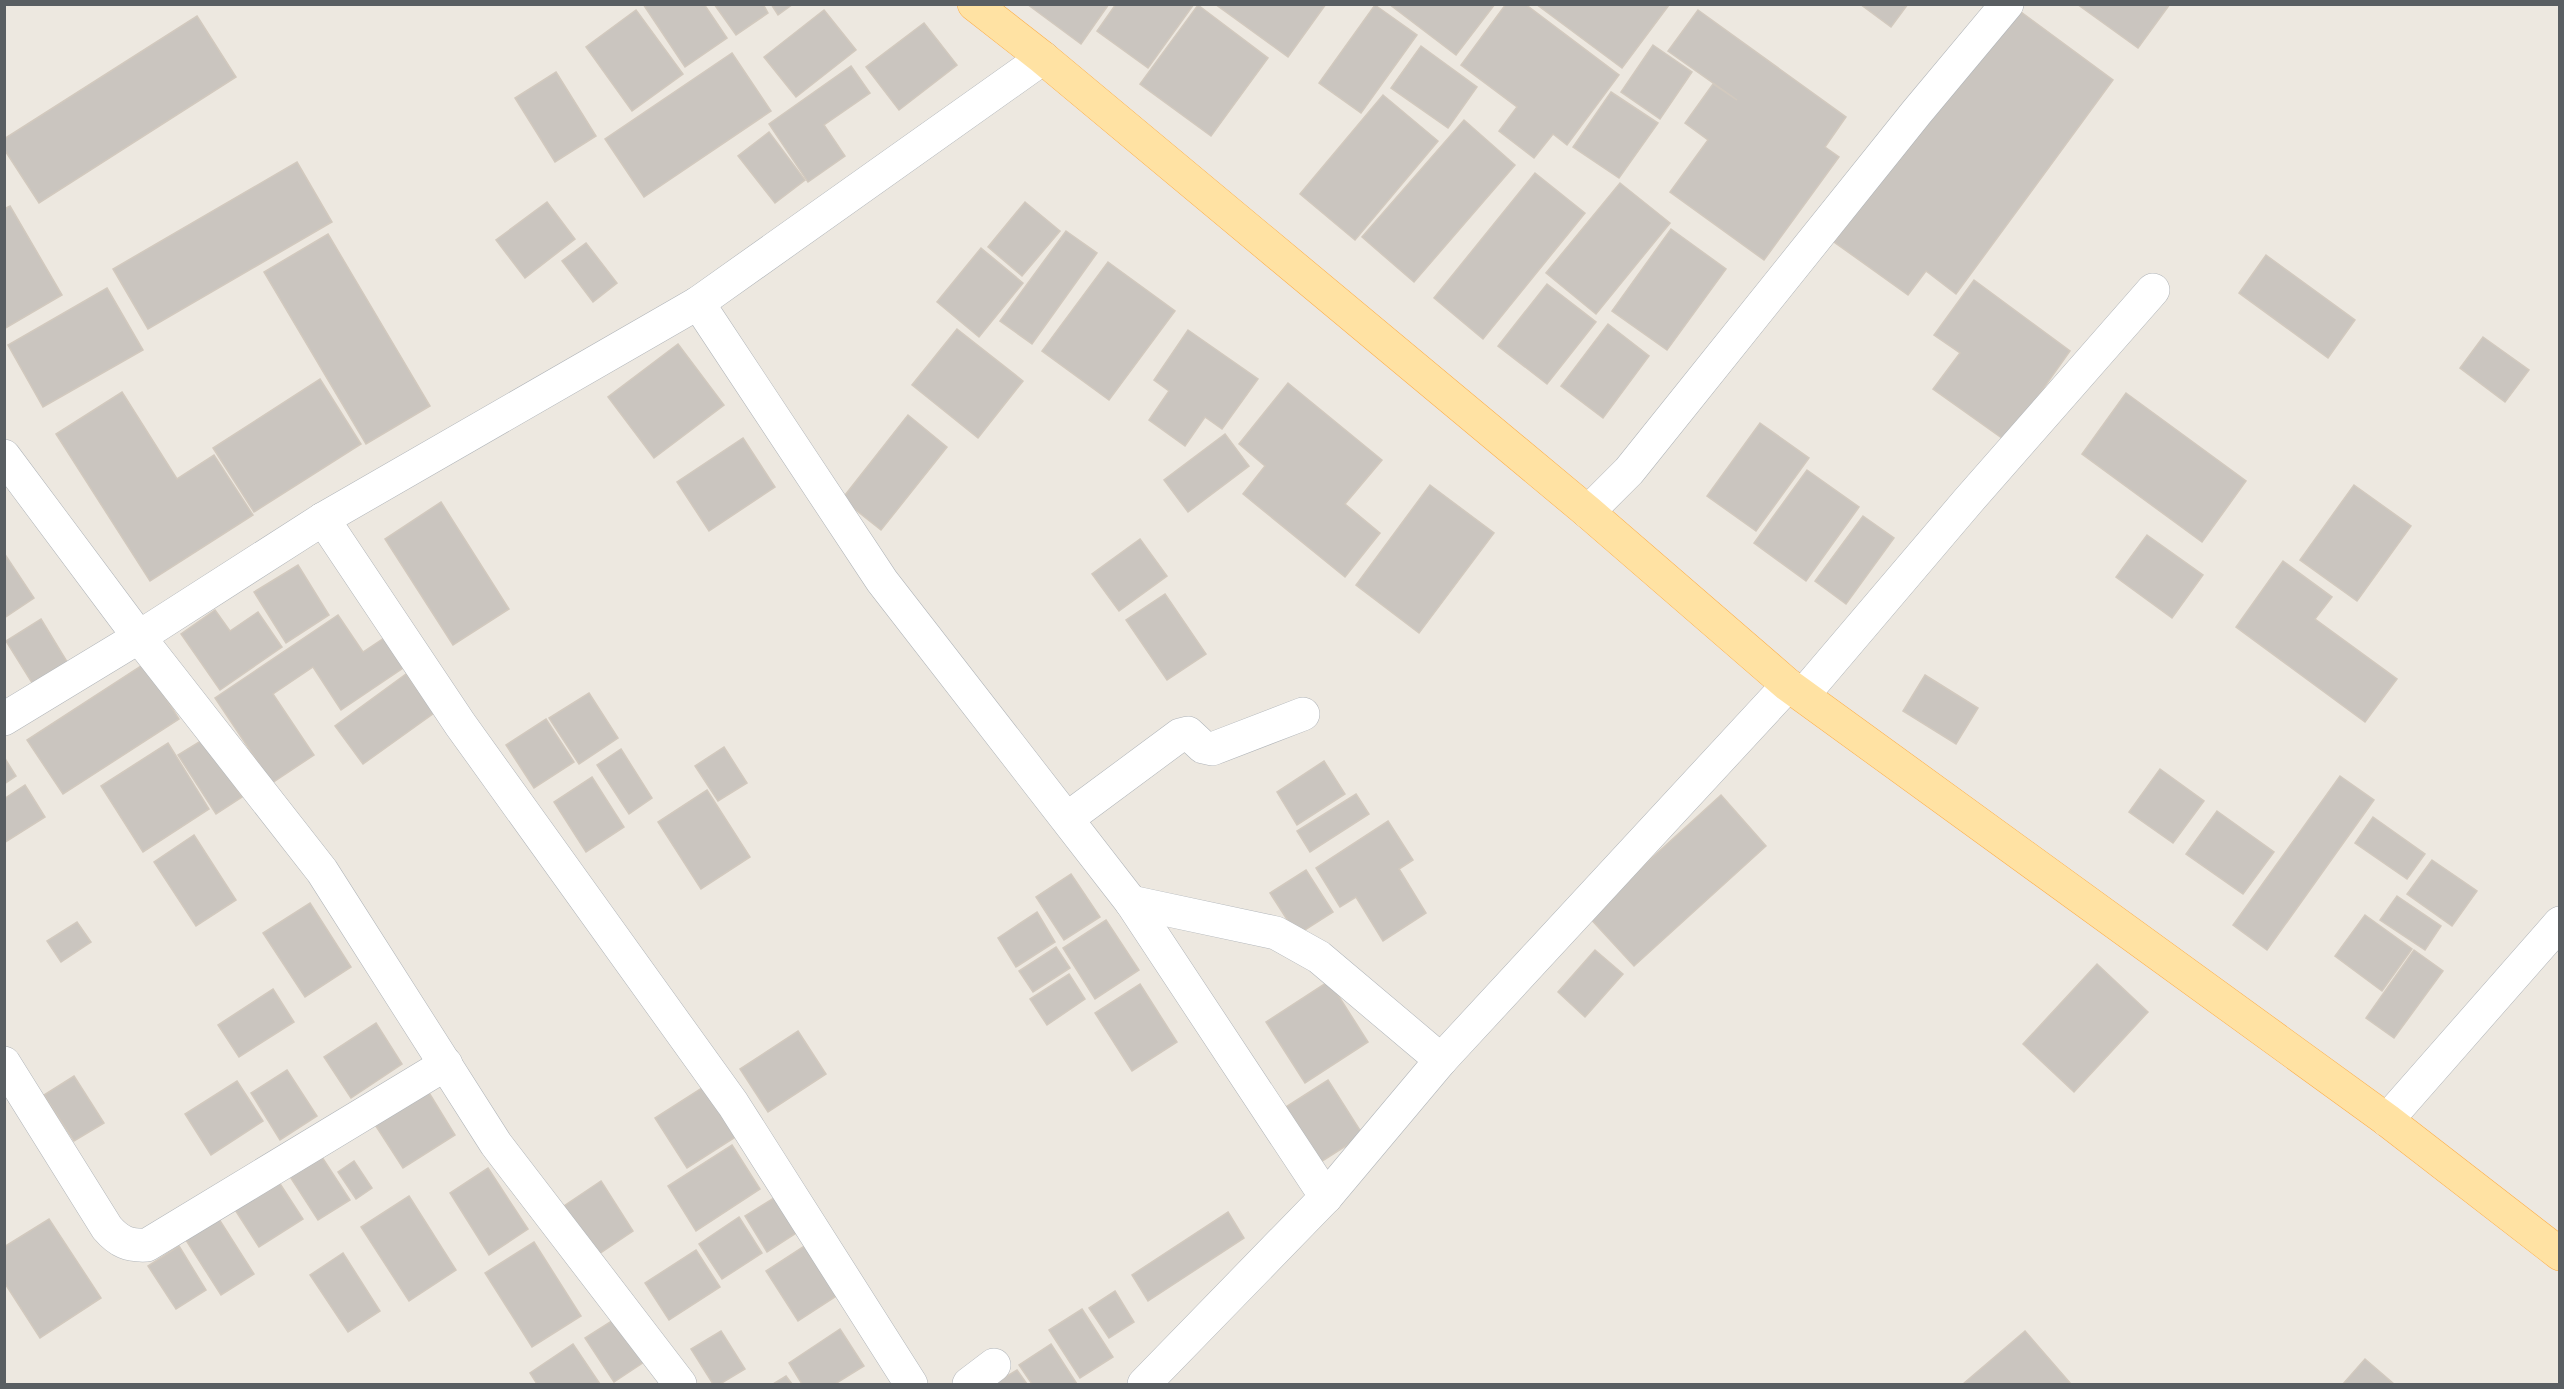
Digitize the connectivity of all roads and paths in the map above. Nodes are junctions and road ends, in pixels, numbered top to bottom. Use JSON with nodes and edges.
{"nodes":[{"id":1,"x":974,"y":4,"type":"edge"},
{"id":2,"x":2007,"y":4,"type":"edge"},
{"id":3,"x":1043,"y":58,"type":"junction"},
{"id":4,"x":2153,"y":290,"type":"dead end"},
{"id":5,"x":699,"y":303,"type":"junction"},
{"id":6,"x":4,"y":456,"type":"edge"},
{"id":7,"x":1588,"y":512,"type":"junction"},
{"id":8,"x":323,"y":519,"type":"junction"},
{"id":9,"x":139,"y":637,"type":"junction"},
{"id":10,"x":1796,"y":690,"type":"junction"},
{"id":11,"x":1303,"y":714,"type":"dead end"},
{"id":12,"x":4,"y":719,"type":"edge"},
{"id":13,"x":1068,"y":818,"type":"junction"},
{"id":14,"x":1131,"y":902,"type":"junction"},
{"id":15,"x":2559,"y":923,"type":"edge"},
{"id":16,"x":1440,"y":1060,"type":"junction"},
{"id":17,"x":4,"y":1063,"type":"edge"},
{"id":18,"x":446,"y":1064,"type":"junction"},
{"id":19,"x":2387,"y":1120,"type":"junction"},
{"id":20,"x":1326,"y":1197,"type":"junction"},
{"id":21,"x":2559,"y":1254,"type":"edge"},
{"id":22,"x":680,"y":1384,"type":"edge"},
{"id":23,"x":911,"y":1384,"type":"edge"},
{"id":24,"x":1144,"y":1384,"type":"edge"}],
"edges":[{"from":1,"to":3,"type":"main road"},
{"from":2,"to":7,"type":"street"},
{"from":3,"to":5,"type":"street"},
{"from":3,"to":7,"type":"main road"},
{"from":4,"to":10,"type":"street"},
{"from":5,"to":8,"type":"street"},
{"from":5,"to":13,"type":"street"},
{"from":6,"to":9,"type":"street"},
{"from":7,"to":10,"type":"main road"},
{"from":8,"to":9,"type":"street"},
{"from":8,"to":23,"type":"street"},
{"from":9,"to":12,"type":"street"},
{"from":9,"to":18,"type":"street"},
{"from":10,"to":16,"type":"street"},
{"from":10,"to":19,"type":"main road"},
{"from":11,"to":13,"type":"street"},
{"from":13,"to":14,"type":"street"},
{"from":14,"to":16,"type":"street"},
{"from":14,"to":20,"type":"street"},
{"from":15,"to":19,"type":"street"},
{"from":16,"to":20,"type":"street"},
{"from":17,"to":18,"type":"street"},
{"from":18,"to":22,"type":"street"},
{"from":19,"to":21,"type":"main road"},
{"from":20,"to":24,"type":"street"}]}
